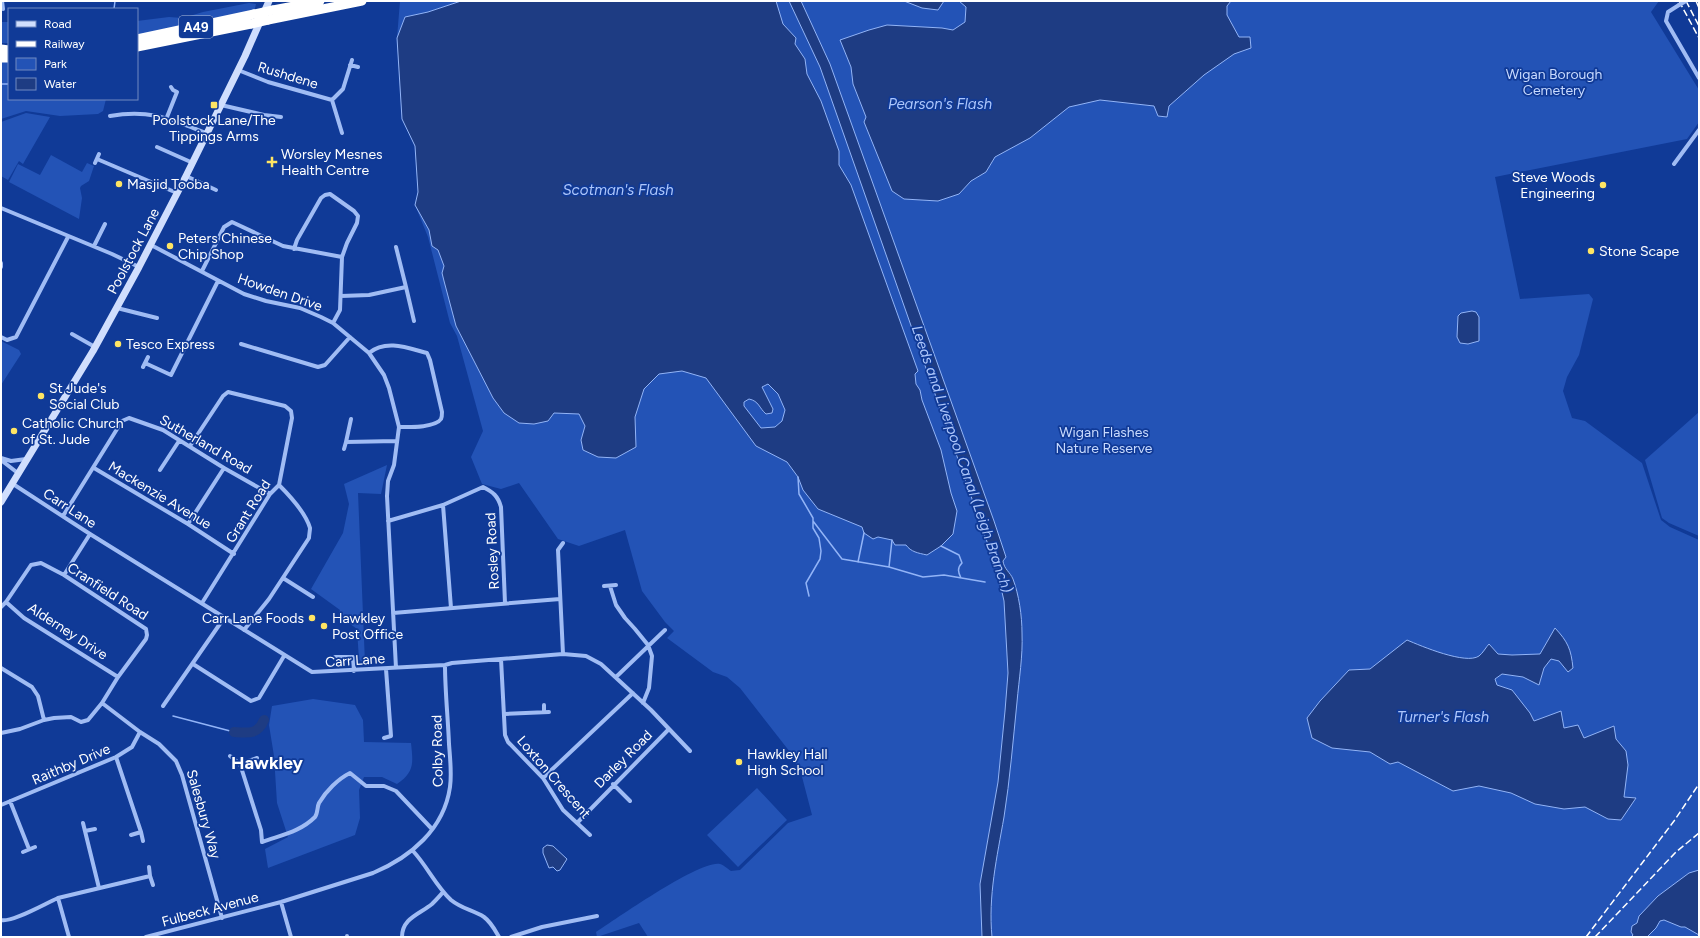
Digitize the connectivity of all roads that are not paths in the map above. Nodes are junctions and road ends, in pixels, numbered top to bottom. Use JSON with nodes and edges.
{"nodes":[{"id":1,"x":2,"y":1,"type":"edge"},
{"id":2,"x":269,"y":1,"type":"edge"},
{"id":3,"x":320,"y":1,"type":"edge"},
{"id":4,"x":362,"y":1,"type":"edge"},
{"id":5,"x":1686,"y":1,"type":"edge"},
{"id":6,"x":2,"y":9,"type":"dead end"},
{"id":7,"x":138,"y":39,"type":"edge"},
{"id":8,"x":138,"y":47,"type":"edge"},
{"id":9,"x":352,"y":60,"type":"dead end"},
{"id":10,"x":350,"y":65,"type":"junction"},
{"id":11,"x":358,"y":67,"type":"dead end"},
{"id":12,"x":238,"y":70,"type":"junction"},
{"id":13,"x":1699,"y":78,"type":"edge"},
{"id":14,"x":171,"y":87,"type":"dead end"},
{"id":15,"x":332,"y":100,"type":"junction"},
{"id":16,"x":221,"y":105,"type":"junction"},
{"id":17,"x":110,"y":116,"type":"dead end"},
{"id":18,"x":281,"y":117,"type":"dead end"},
{"id":19,"x":167,"y":118,"type":"junction"},
{"id":20,"x":1699,"y":130,"type":"edge"},
{"id":21,"x":206,"y":133,"type":"junction"},
{"id":22,"x":342,"y":133,"type":"dead end"},
{"id":23,"x":156,"y":147,"type":"dead end"},
{"id":24,"x":97,"y":159,"type":"dead end"},
{"id":25,"x":193,"y":163,"type":"junction"},
{"id":26,"x":1674,"y":164,"type":"dead end"},
{"id":27,"x":186,"y":176,"type":"junction"},
{"id":28,"x":216,"y":190,"type":"dead end"},
{"id":29,"x":178,"y":194,"type":"junction"},
{"id":30,"x":1,"y":208,"type":"edge"},
{"id":31,"x":105,"y":224,"type":"dead end"},
{"id":32,"x":68,"y":237,"type":"junction"},
{"id":33,"x":151,"y":245,"type":"junction"},
{"id":34,"x":94,"y":246,"type":"junction"},
{"id":35,"x":396,"y":247,"type":"dead end"},
{"id":36,"x":294,"y":249,"type":"junction"},
{"id":37,"x":342,"y":257,"type":"junction"},
{"id":38,"x":1,"y":263,"type":"edge"},
{"id":39,"x":1,"y":266,"type":"edge"},
{"id":40,"x":139,"y":267,"type":"junction"},
{"id":41,"x":202,"y":271,"type":"junction"},
{"id":42,"x":218,"y":281,"type":"junction"},
{"id":43,"x":406,"y":286,"type":"junction"},
{"id":44,"x":341,"y":296,"type":"junction"},
{"id":45,"x":117,"y":308,"type":"junction"},
{"id":46,"x":157,"y":318,"type":"dead end"},
{"id":47,"x":414,"y":321,"type":"dead end"},
{"id":48,"x":333,"y":324,"type":"junction"},
{"id":49,"x":72,"y":334,"type":"dead end"},
{"id":50,"x":1,"y":337,"type":"edge"},
{"id":51,"x":350,"y":337,"type":"junction"},
{"id":52,"x":241,"y":344,"type":"dead end"},
{"id":53,"x":96,"y":347,"type":"junction"},
{"id":54,"x":369,"y":353,"type":"junction"},
{"id":55,"x":148,"y":357,"type":"dead end"},
{"id":56,"x":351,"y":419,"type":"dead end"},
{"id":57,"x":398,"y":427,"type":"junction"},
{"id":58,"x":179,"y":441,"type":"junction"},
{"id":59,"x":396,"y":441,"type":"junction"},
{"id":60,"x":346,"y":442,"type":"junction"},
{"id":61,"x":190,"y":446,"type":"junction"},
{"id":62,"x":344,"y":449,"type":"dead end"},
{"id":63,"x":30,"y":457,"type":"junction"},
{"id":64,"x":1,"y":459,"type":"edge"},
{"id":65,"x":94,"y":468,"type":"junction"},
{"id":66,"x":224,"y":468,"type":"junction"},
{"id":67,"x":160,"y":470,"type":"dead end"},
{"id":68,"x":19,"y":474,"type":"junction"},
{"id":69,"x":13,"y":484,"type":"junction"},
{"id":70,"x":278,"y":485,"type":"junction"},
{"id":71,"x":270,"y":494,"type":"junction"},
{"id":72,"x":1,"y":502,"type":"edge"},
{"id":73,"x":443,"y":505,"type":"junction"},
{"id":74,"x":63,"y":516,"type":"junction"},
{"id":75,"x":388,"y":521,"type":"junction"},
{"id":76,"x":188,"y":524,"type":"junction"},
{"id":77,"x":90,"y":534,"type":"junction"},
{"id":78,"x":563,"y":543,"type":"dead end"},
{"id":79,"x":234,"y":554,"type":"junction"},
{"id":80,"x":64,"y":575,"type":"junction"},
{"id":81,"x":283,"y":578,"type":"junction"},
{"id":82,"x":616,"y":585,"type":"dead end"},
{"id":83,"x":604,"y":586,"type":"dead end"},
{"id":84,"x":610,"y":586,"type":"junction"},
{"id":85,"x":313,"y":597,"type":"dead end"},
{"id":86,"x":560,"y":599,"type":"junction"},
{"id":87,"x":6,"y":602,"type":"junction"},
{"id":88,"x":202,"y":603,"type":"junction"},
{"id":89,"x":505,"y":603,"type":"junction"},
{"id":90,"x":1,"y":607,"type":"edge"},
{"id":91,"x":451,"y":608,"type":"junction"},
{"id":92,"x":393,"y":613,"type":"junction"},
{"id":93,"x":224,"y":618,"type":"junction"},
{"id":94,"x":244,"y":630,"type":"junction"},
{"id":95,"x":665,"y":630,"type":"dead end"},
{"id":96,"x":648,"y":644,"type":"junction"},
{"id":97,"x":563,"y":654,"type":"junction"},
{"id":98,"x":284,"y":656,"type":"junction"},
{"id":99,"x":335,"y":657,"type":"dead end"},
{"id":100,"x":501,"y":659,"type":"junction"},
{"id":101,"x":193,"y":664,"type":"junction"},
{"id":102,"x":445,"y":665,"type":"junction"},
{"id":103,"x":1,"y":668,"type":"edge"},
{"id":104,"x":396,"y":668,"type":"junction"},
{"id":105,"x":386,"y":669,"type":"junction"},
{"id":106,"x":354,"y":671,"type":"junction"},
{"id":107,"x":118,"y":677,"type":"junction"},
{"id":108,"x":616,"y":677,"type":"junction"},
{"id":109,"x":633,"y":693,"type":"junction"},
{"id":110,"x":643,"y":702,"type":"junction"},
{"id":111,"x":102,"y":703,"type":"junction"},
{"id":112,"x":544,"y":704,"type":"dead end"},
{"id":113,"x":163,"y":706,"type":"dead end"},
{"id":114,"x":505,"y":714,"type":"junction"},
{"id":115,"x":44,"y":720,"type":"junction"},
{"id":116,"x":669,"y":729,"type":"junction"},
{"id":117,"x":1,"y":732,"type":"edge"},
{"id":118,"x":140,"y":732,"type":"junction"},
{"id":119,"x":384,"y":738,"type":"dead end"},
{"id":120,"x":690,"y":751,"type":"dead end"},
{"id":121,"x":230,"y":756,"type":"dead end"},
{"id":122,"x":116,"y":757,"type":"junction"},
{"id":123,"x":257,"y":758,"type":"dead end"},
{"id":124,"x":240,"y":764,"type":"junction"},
{"id":125,"x":543,"y":778,"type":"junction"},
{"id":126,"x":613,"y":784,"type":"junction"},
{"id":127,"x":630,"y":800,"type":"dead end"},
{"id":128,"x":10,"y":801,"type":"junction"},
{"id":129,"x":1,"y":805,"type":"edge"},
{"id":130,"x":83,"y":823,"type":"dead end"},
{"id":131,"x":577,"y":823,"type":"junction"},
{"id":132,"x":95,"y":829,"type":"dead end"},
{"id":133,"x":432,"y":829,"type":"junction"},
{"id":134,"x":86,"y":831,"type":"junction"},
{"id":135,"x":141,"y":832,"type":"junction"},
{"id":136,"x":590,"y":835,"type":"dead end"},
{"id":137,"x":130,"y":836,"type":"dead end"},
{"id":138,"x":143,"y":841,"type":"dead end"},
{"id":139,"x":35,"y":847,"type":"dead end"},
{"id":140,"x":29,"y":849,"type":"junction"},
{"id":141,"x":413,"y":851,"type":"junction"},
{"id":142,"x":23,"y":852,"type":"dead end"},
{"id":143,"x":149,"y":867,"type":"dead end"},
{"id":144,"x":150,"y":876,"type":"junction"},
{"id":145,"x":153,"y":884,"type":"dead end"},
{"id":146,"x":99,"y":888,"type":"junction"},
{"id":147,"x":443,"y":892,"type":"junction"},
{"id":148,"x":58,"y":898,"type":"junction"},
{"id":149,"x":281,"y":902,"type":"junction"},
{"id":150,"x":597,"y":916,"type":"dead end"},
{"id":151,"x":222,"y":918,"type":"junction"},
{"id":152,"x":1,"y":920,"type":"edge"},
{"id":153,"x":69,"y":937,"type":"edge"},
{"id":154,"x":146,"y":937,"type":"edge"},
{"id":155,"x":291,"y":937,"type":"edge"},
{"id":156,"x":402,"y":937,"type":"edge"},
{"id":157,"x":499,"y":937,"type":"edge"},
{"id":158,"x":511,"y":937,"type":"edge"}],
"edges":[{"from":1,"to":6,"type":"street"},
{"from":2,"to":12,"type":"main road","name":"Poolstock Lane"},
{"from":3,"to":7,"type":"highway","number":"A49","bridge":true},
{"from":4,"to":8,"type":"highway","number":"A49","bridge":true},
{"from":5,"to":13,"type":"street","bridge":true},
{"from":9,"to":10,"type":"street","name":"Rushdene"},
{"from":10,"to":11,"type":"street"},
{"from":10,"to":15,"type":"street","name":"Rushdene"},
{"from":12,"to":15,"type":"street","name":"Rushdene"},
{"from":12,"to":16,"type":"main road","name":"Poolstock Lane"},
{"from":14,"to":19,"type":"street"},
{"from":15,"to":22,"type":"street","name":"Rushdene"},
{"from":16,"to":18,"type":"street"},
{"from":16,"to":21,"type":"main road","name":"Poolstock Lane"},
{"from":17,"to":19,"type":"street"},
{"from":19,"to":21,"type":"street"},
{"from":20,"to":26,"type":"street"},
{"from":21,"to":25,"type":"main road","name":"Poolstock Lane"},
{"from":23,"to":25,"type":"street"},
{"from":24,"to":29,"type":"street"},
{"from":25,"to":27,"type":"main road","name":"Poolstock Lane"},
{"from":27,"to":28,"type":"street"},
{"from":27,"to":29,"type":"main road","name":"Poolstock Lane"},
{"from":29,"to":33,"type":"main road","name":"Poolstock Lane"},
{"from":30,"to":32,"type":"street"},
{"from":31,"to":34,"type":"street"},
{"from":32,"to":34,"type":"street"},
{"from":32,"to":50,"type":"street"},
{"from":33,"to":40,"type":"main road","name":"Poolstock Lane"},
{"from":33,"to":41,"type":"street","name":"Howden Drive"},
{"from":34,"to":40,"type":"street"},
{"from":35,"to":43,"type":"street"},
{"from":36,"to":37,"type":"street"},
{"from":36,"to":37,"type":"street"},
{"from":36,"to":41,"type":"street"},
{"from":37,"to":44,"type":"street"},
{"from":38,"to":39,"type":"street"},
{"from":40,"to":45,"type":"main road","name":"Poolstock Lane"},
{"from":41,"to":42,"type":"street","name":"Howden Drive"},
{"from":42,"to":48,"type":"street","name":"Howden Drive"},
{"from":42,"to":55,"type":"street"},
{"from":43,"to":44,"type":"street"},
{"from":43,"to":47,"type":"street"},
{"from":44,"to":48,"type":"street"},
{"from":45,"to":46,"type":"street"},
{"from":45,"to":53,"type":"main road","name":"Poolstock Lane"},
{"from":48,"to":51,"type":"street","name":"Howden Drive"},
{"from":49,"to":53,"type":"street"},
{"from":51,"to":52,"type":"street"},
{"from":51,"to":54,"type":"street","name":"Howden Drive"},
{"from":53,"to":63,"type":"main road","name":"Poolstock Lane"},
{"from":54,"to":57,"type":"street","name":"Howden Drive"},
{"from":54,"to":57,"type":"street"},
{"from":56,"to":60,"type":"street"},
{"from":57,"to":59,"type":"street","name":"Howden Drive"},
{"from":58,"to":61,"type":"street","name":"Sutherland Road"},
{"from":58,"to":65,"type":"street","name":"Sutherland Road"},
{"from":58,"to":67,"type":"street"},
{"from":59,"to":60,"type":"street"},
{"from":59,"to":75,"type":"street","name":"Howden Drive"},
{"from":60,"to":62,"type":"street"},
{"from":61,"to":66,"type":"street","name":"Sutherland Road"},
{"from":61,"to":70,"type":"street","name":"Grant Road"},
{"from":63,"to":64,"type":"street"},
{"from":63,"to":68,"type":"main road","name":"Poolstock Lane"},
{"from":64,"to":68,"type":"street"},
{"from":65,"to":74,"type":"street","name":"Sutherland Road"},
{"from":65,"to":76,"type":"street","name":"Mackenzie Avenue"},
{"from":66,"to":71,"type":"street","name":"Sutherland Road"},
{"from":66,"to":76,"type":"street"},
{"from":68,"to":69,"type":"main road","name":"Poolstock Lane"},
{"from":69,"to":72,"type":"main road","name":"Poolstock Lane"},
{"from":69,"to":74,"type":"street","name":"Carr Lane"},
{"from":70,"to":71,"type":"street","name":"Grant Road"},
{"from":70,"to":81,"type":"street"},
{"from":71,"to":79,"type":"street","name":"Grant Road"},
{"from":73,"to":75,"type":"street","name":"Rosley Road"},
{"from":73,"to":89,"type":"street","name":"Rosley Road"},
{"from":73,"to":91,"type":"street"},
{"from":74,"to":77,"type":"street","name":"Carr Lane"},
{"from":75,"to":92,"type":"street","name":"Howden Drive"},
{"from":76,"to":79,"type":"street","name":"Mackenzie Avenue"},
{"from":77,"to":80,"type":"street"},
{"from":77,"to":88,"type":"street","name":"Carr Lane"},
{"from":78,"to":86,"type":"street"},
{"from":79,"to":88,"type":"street","name":"Grant Road"},
{"from":80,"to":87,"type":"street","name":"Cranfield Road"},
{"from":80,"to":107,"type":"street","name":"Cranfield Road"},
{"from":81,"to":85,"type":"street"},
{"from":81,"to":94,"type":"street"},
{"from":82,"to":84,"type":"street"},
{"from":83,"to":84,"type":"street"},
{"from":84,"to":96,"type":"street"},
{"from":86,"to":89,"type":"street"},
{"from":86,"to":97,"type":"street"},
{"from":87,"to":90,"type":"street","name":"Cranfield Road"},
{"from":87,"to":107,"type":"street","name":"Alderney Drive"},
{"from":88,"to":93,"type":"street","name":"Carr Lane"},
{"from":89,"to":91,"type":"street"},
{"from":91,"to":92,"type":"street"},
{"from":92,"to":104,"type":"street","name":"Howden Drive"},
{"from":93,"to":94,"type":"street","name":"Carr Lane"},
{"from":93,"to":101,"type":"street"},
{"from":94,"to":98,"type":"street","name":"Carr Lane"},
{"from":95,"to":96,"type":"street"},
{"from":96,"to":108,"type":"street"},
{"from":96,"to":110,"type":"street"},
{"from":97,"to":100,"type":"street","name":"Carr Lane"},
{"from":97,"to":108,"type":"street","name":"Carr Lane"},
{"from":98,"to":101,"type":"street"},
{"from":98,"to":106,"type":"street","name":"Carr Lane"},
{"from":99,"to":106,"type":"street"},
{"from":100,"to":102,"type":"street","name":"Carr Lane"},
{"from":100,"to":114,"type":"street","name":"Loxton Crescent"},
{"from":101,"to":113,"type":"street"},
{"from":102,"to":104,"type":"street","name":"Carr Lane"},
{"from":102,"to":133,"type":"street","name":"Colby Road"},
{"from":103,"to":115,"type":"street"},
{"from":104,"to":105,"type":"street","name":"Carr Lane"},
{"from":105,"to":106,"type":"street","name":"Carr Lane"},
{"from":105,"to":119,"type":"street"},
{"from":107,"to":111,"type":"street","name":"Cranfield Road"},
{"from":108,"to":109,"type":"street","name":"Carr Lane"},
{"from":109,"to":110,"type":"street","name":"Carr Lane"},
{"from":109,"to":125,"type":"street"},
{"from":110,"to":116,"type":"street","name":"Carr Lane"},
{"from":111,"to":115,"type":"street","name":"Cranfield Road"},
{"from":111,"to":118,"type":"street","name":"Salesbury Way"},
{"from":112,"to":114,"type":"street"},
{"from":114,"to":125,"type":"street","name":"Loxton Crescent"},
{"from":115,"to":117,"type":"street","name":"Cranfield Road"},
{"from":116,"to":120,"type":"street","name":"Carr Lane"},
{"from":116,"to":126,"type":"street","name":"Darley Road"},
{"from":118,"to":122,"type":"street","name":"Raithby Drive"},
{"from":118,"to":151,"type":"street","name":"Salesbury Way"},
{"from":121,"to":124,"type":"street"},
{"from":122,"to":128,"type":"street","name":"Raithby Drive"},
{"from":122,"to":135,"type":"street"},
{"from":123,"to":124,"type":"street"},
{"from":124,"to":133,"type":"street"},
{"from":125,"to":131,"type":"street","name":"Loxton Crescent"},
{"from":126,"to":127,"type":"street"},
{"from":126,"to":131,"type":"street","name":"Darley Road"},
{"from":128,"to":129,"type":"street","name":"Raithby Drive"},
{"from":128,"to":140,"type":"street"},
{"from":130,"to":134,"type":"street"},
{"from":131,"to":136,"type":"street","name":"Loxton Crescent"},
{"from":132,"to":134,"type":"street"},
{"from":133,"to":141,"type":"street","name":"Colby Road"},
{"from":134,"to":146,"type":"street"},
{"from":135,"to":137,"type":"street"},
{"from":135,"to":138,"type":"street"},
{"from":139,"to":140,"type":"street"},
{"from":140,"to":142,"type":"street"},
{"from":141,"to":147,"type":"street"},
{"from":141,"to":149,"type":"street","name":"Colby Road"},
{"from":143,"to":144,"type":"street"},
{"from":144,"to":145,"type":"street"},
{"from":144,"to":146,"type":"street"},
{"from":146,"to":148,"type":"street"},
{"from":147,"to":156,"type":"street"},
{"from":147,"to":157,"type":"street"},
{"from":148,"to":152,"type":"street"},
{"from":148,"to":153,"type":"street"},
{"from":149,"to":151,"type":"street","name":"Fulbeck Avenue"},
{"from":149,"to":155,"type":"street"},
{"from":150,"to":158,"type":"street"},
{"from":151,"to":154,"type":"street","name":"Fulbeck Avenue"}]}
